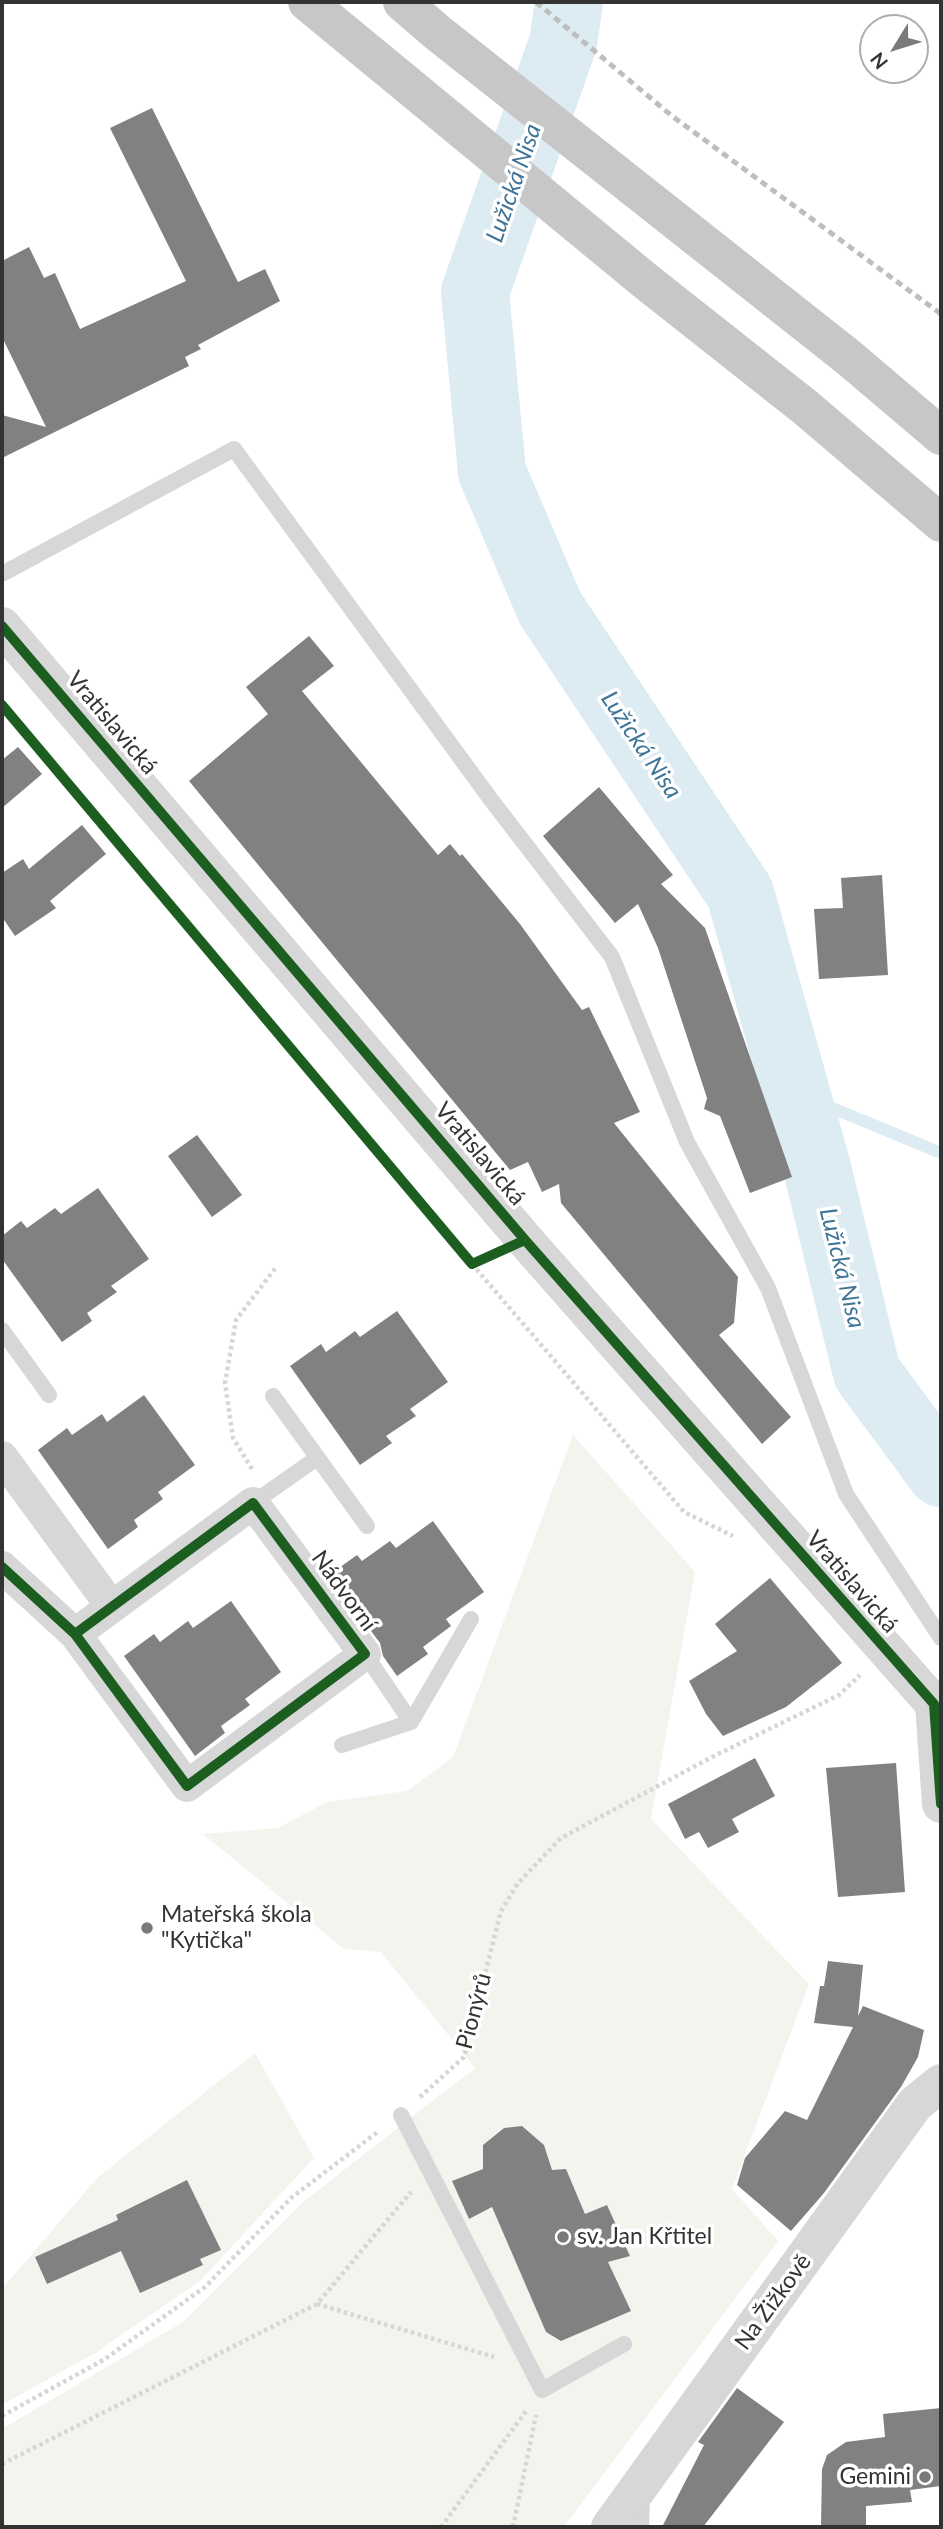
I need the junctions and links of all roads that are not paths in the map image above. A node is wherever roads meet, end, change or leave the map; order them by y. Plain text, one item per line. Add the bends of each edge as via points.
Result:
1 (307, 2) edge
2 (402, 2) edge
3 (941, 436) edge
4 (941, 523) edge
5 (2, 573) edge
6 (2, 626) edge
7 (2, 1330) edge
8 (49, 1395) dead end
9 (273, 1396) dead end
10 (2, 1457) edge
11 (317, 1458) junction
12 (253, 1503) junction
13 (367, 1525) dead end
14 (2, 1567) edge
15 (112, 1607) junction
16 (471, 1619) dead end
17 (75, 1634) junction
18 (941, 1638) edge
19 (365, 1654) junction
20 (937, 1698) edge
21 (411, 1722) junction
22 (342, 1745) dead end
23 (941, 1804) edge
24 (941, 2083) edge
25 (401, 2115) road end
26 (624, 2344) dead end
27 (642, 2484) junction
28 (610, 2527) edge
29 (641, 2527) edge

1 - 4 highway
2 - 3 highway
5 - 18 lane via 234,449 611,957 687,1142 768,1287 846,1494
6 - 20 street, Vratislavická via 525,1240
7 - 8 lane
9 - 11 lane
10 - 15 street
11 - 12 lane
11 - 13 lane
12 - 15 street
12 - 19 street, Nádvorní
14 - 17 street, Nádvorní
15 - 17 street
16 - 21 lane
17 - 19 street, Nádvorní via 187,1786
19 - 21 lane, Nádvorní
20 - 23 street
21 - 22 lane
24 - 27 street, Na Žižkově via 915,2104
25 - 26 lane via 541,2390
27 - 28 street, Na Žižkově
27 - 29 lane

